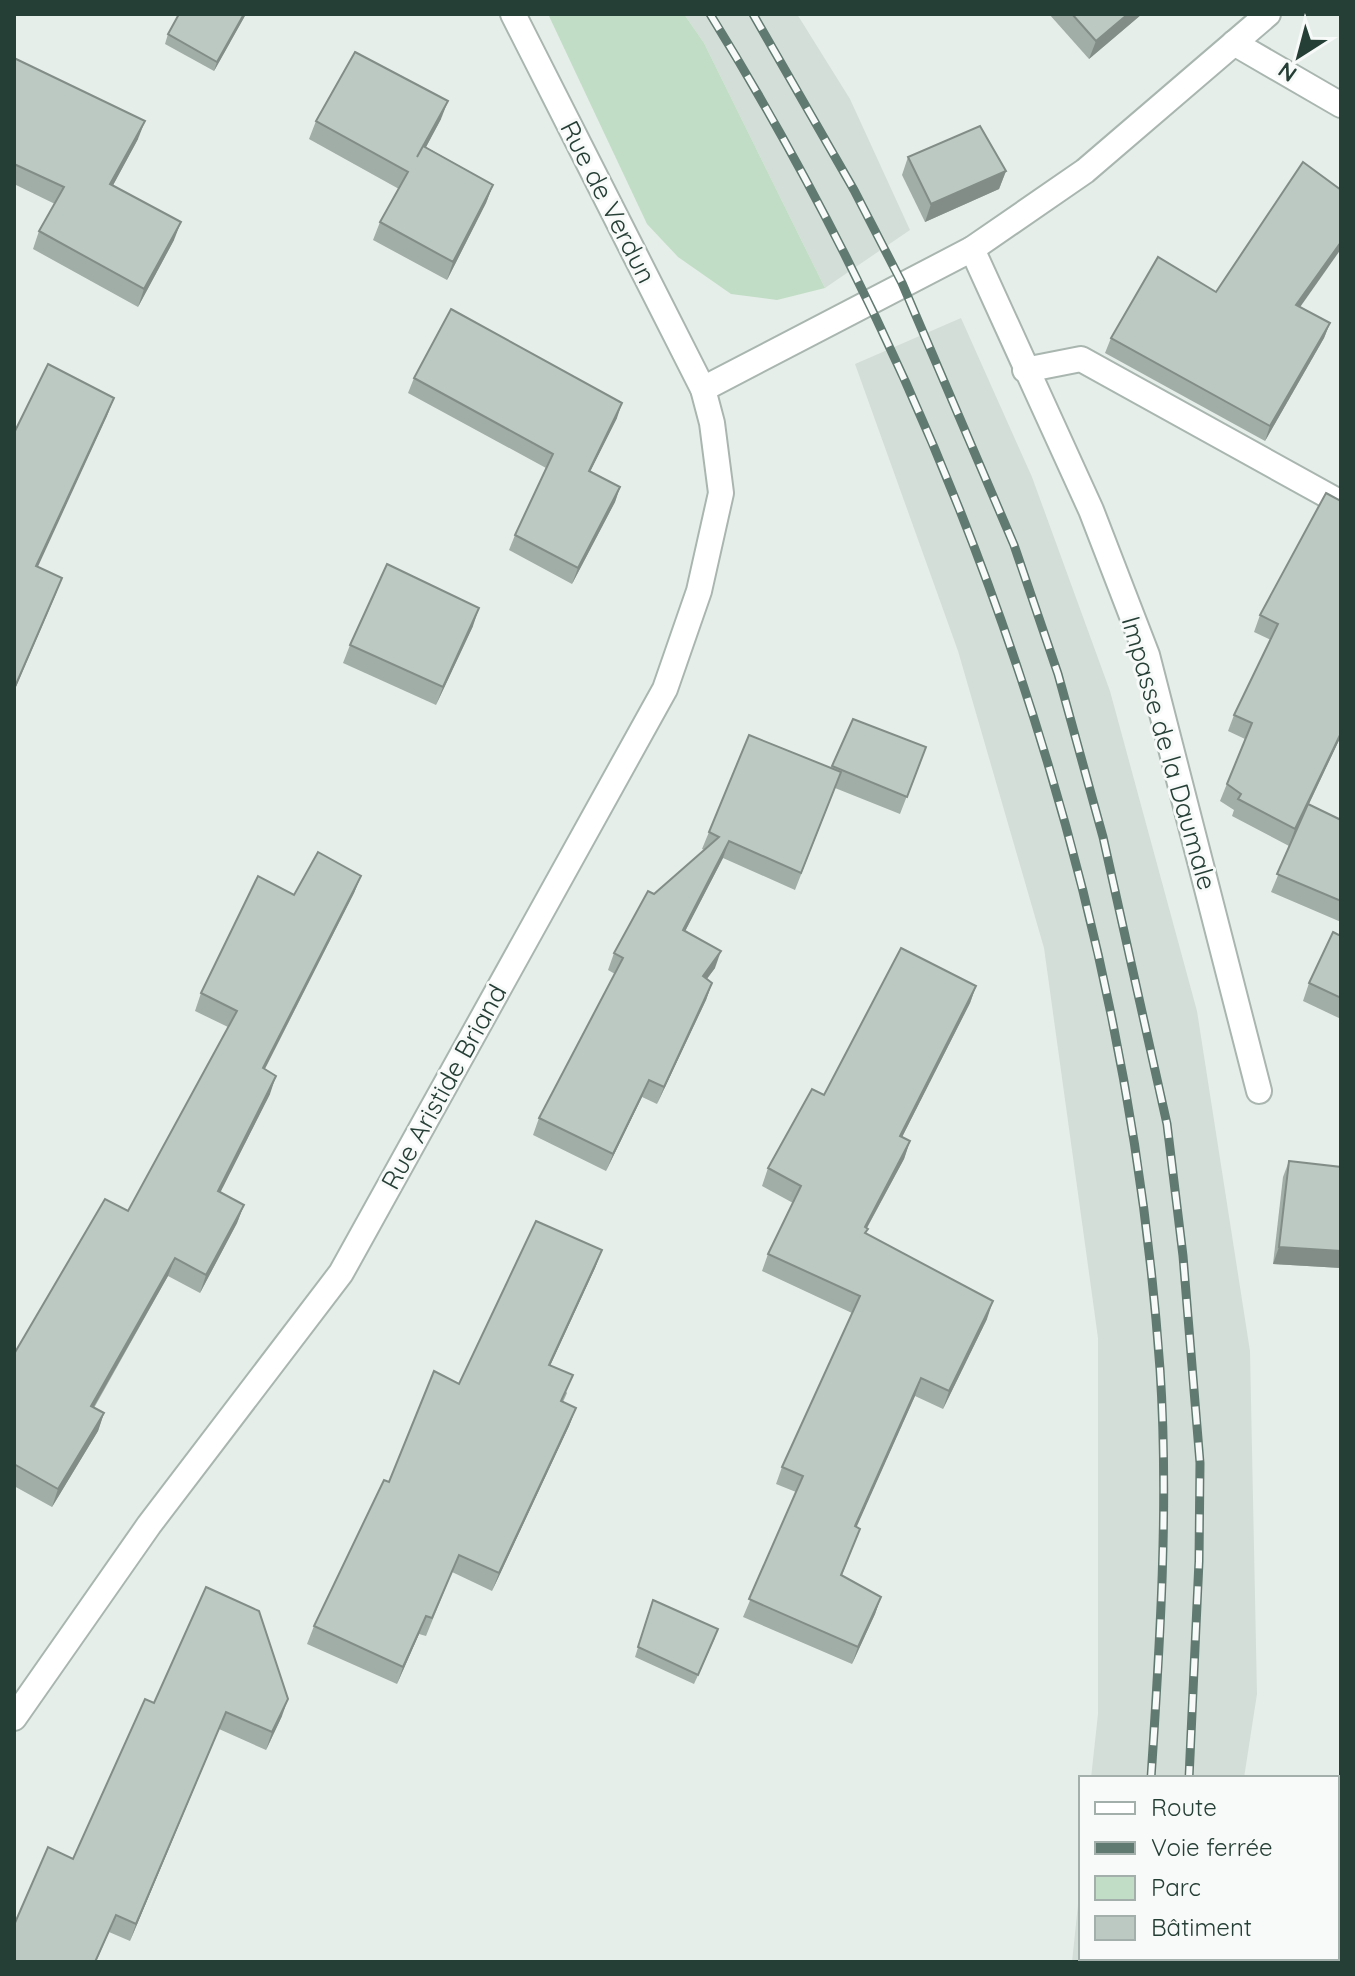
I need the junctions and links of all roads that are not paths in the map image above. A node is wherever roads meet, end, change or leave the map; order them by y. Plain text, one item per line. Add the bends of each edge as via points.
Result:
1 (513, 14) edge
2 (1268, 14) edge
3 (1234, 43) junction
4 (1341, 105) edge
5 (972, 249) junction
6 (1025, 370) junction
7 (703, 389) junction
8 (1341, 503) edge
9 (1259, 1091) dead end
10 (14, 1718) edge

1 - 7 street, Rue de Verdun
2 - 3 street
3 - 4 street
3 - 5 street via 1085,171
5 - 6 street, Impasse de la Daumale
5 - 7 street
6 - 8 street via 1081,359
6 - 9 street, Impasse de la Daumale via 1091,510 1147,655
7 - 10 street, Rue Aristide Briand via 721,493 699,591 665,689 341,1273 149,1525

